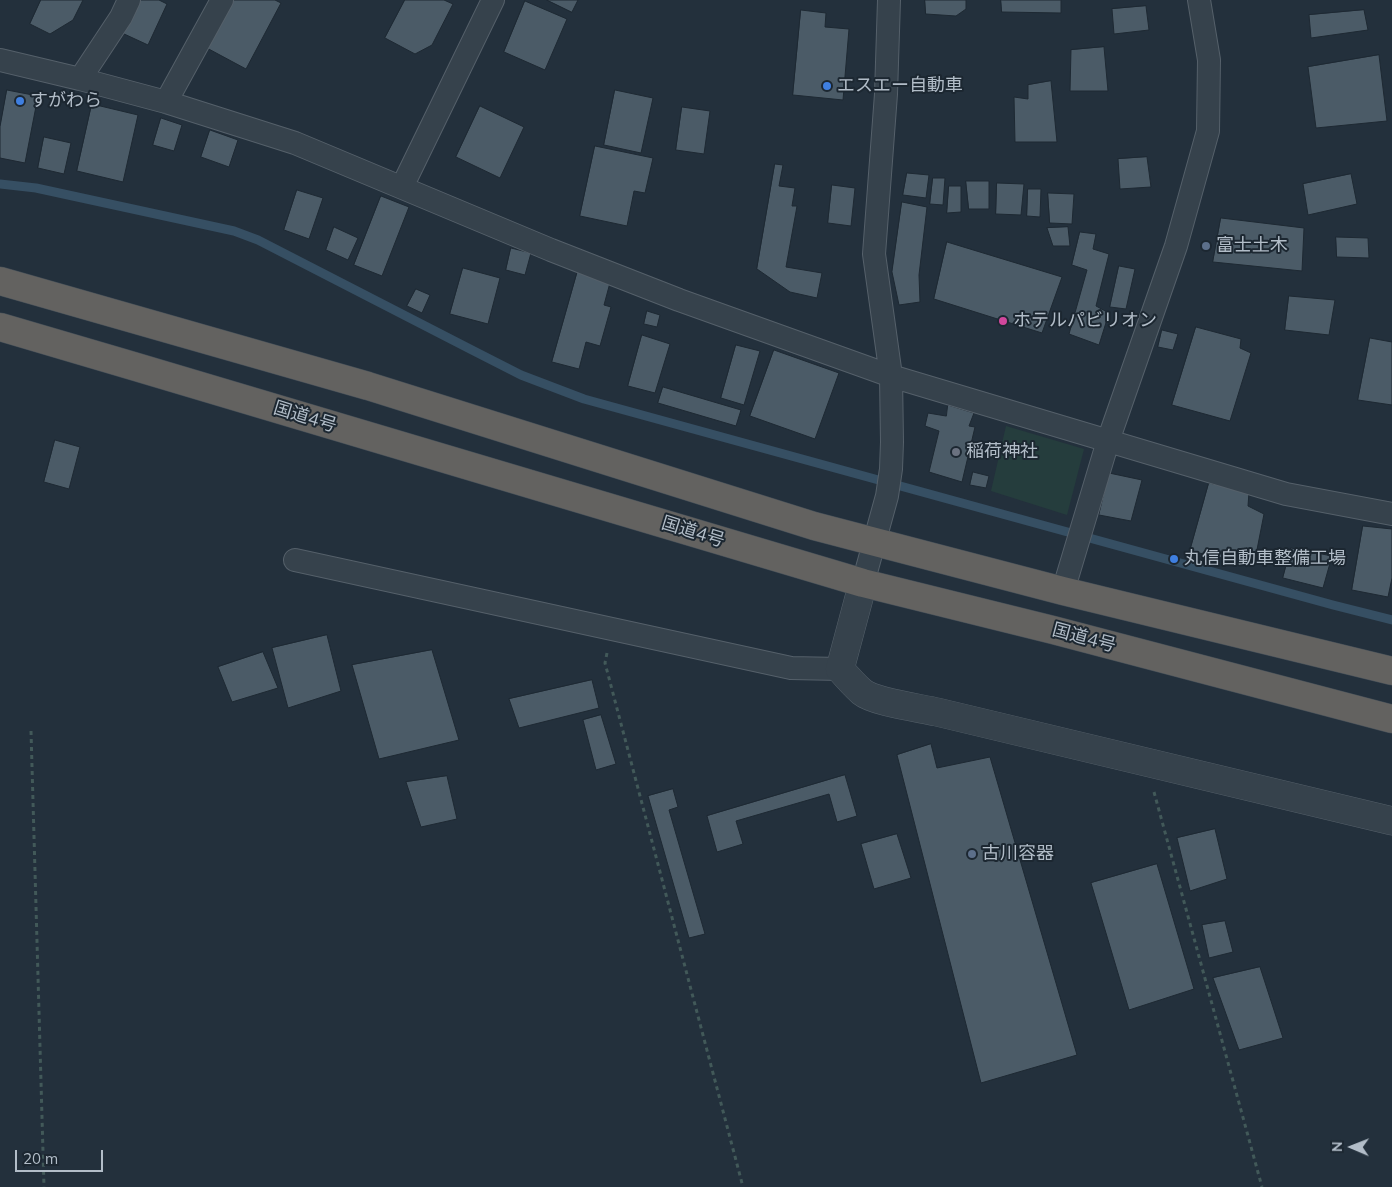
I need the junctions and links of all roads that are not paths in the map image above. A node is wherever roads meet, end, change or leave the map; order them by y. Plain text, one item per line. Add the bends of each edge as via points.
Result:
1 (129, 0) edge
2 (222, 0) edge
3 (493, 0) edge
4 (889, 0) edge
5 (1199, 0) edge
6 (0, 60) edge
7 (80, 79) junction
8 (166, 102) junction
9 (402, 187) junction
10 (0, 281) edge
11 (0, 328) edge
12 (891, 376) junction
13 (1108, 441) junction
14 (1392, 514) edge
15 (875, 542) junction
16 (295, 560) dead end
17 (863, 583) junction
18 (1063, 591) junction
19 (840, 670) junction
20 (1392, 671) edge
21 (1392, 719) edge
22 (1392, 821) edge

1 - 7 street
2 - 8 street
3 - 9 street
4 - 12 street via 886,94 874,254
5 - 13 street via 1209,60 1208,131 1176,246
6 - 7 street
7 - 8 street
8 - 9 street via 295,143
9 - 12 street via 678,300
10 - 15 highway via 368,386
11 - 17 highway, 国道4号
12 - 13 street
12 - 15 street via 891,469
13 - 14 street via 1286,494
13 - 18 street
15 - 17 street
15 - 18 highway
16 - 19 street via 791,668
17 - 19 street
17 - 21 highway, 国道4号
18 - 20 highway
19 - 22 street via 863,693 877,698

